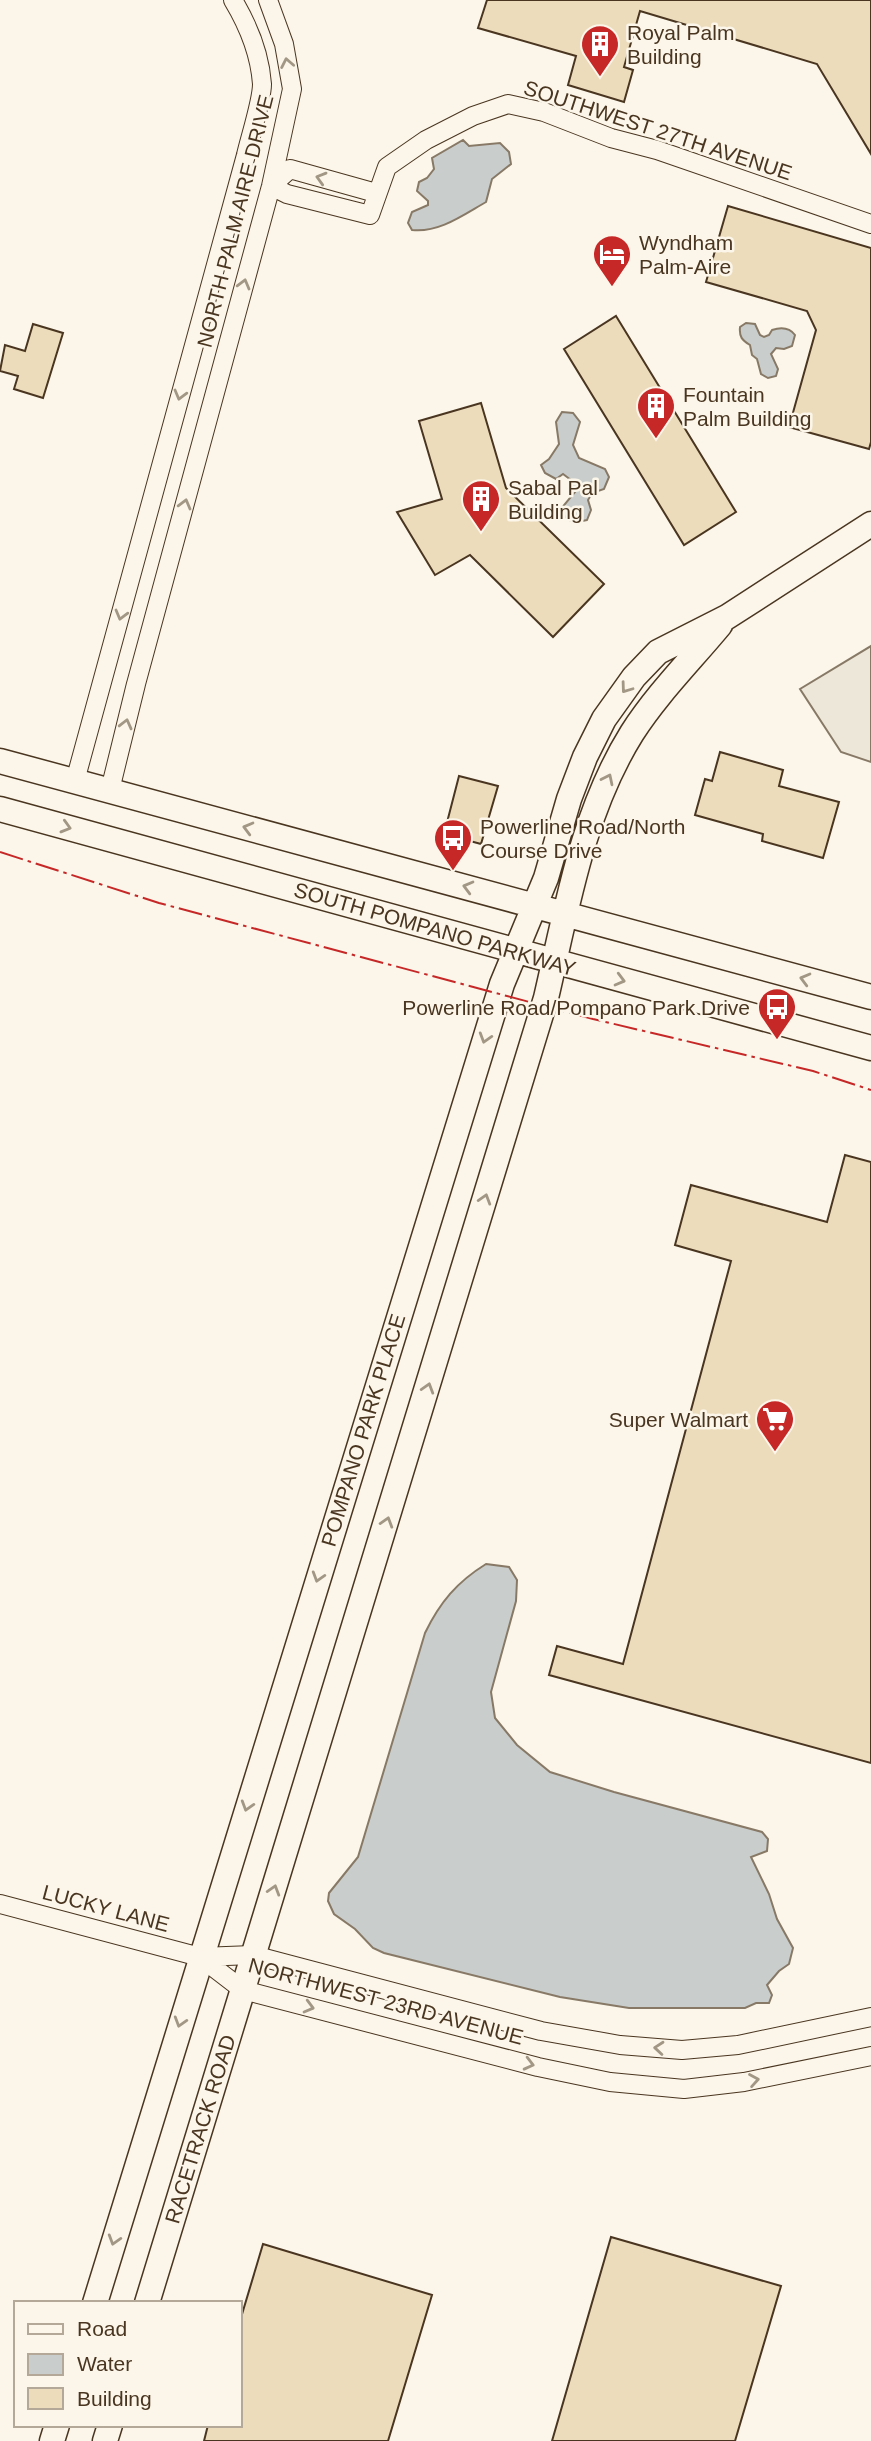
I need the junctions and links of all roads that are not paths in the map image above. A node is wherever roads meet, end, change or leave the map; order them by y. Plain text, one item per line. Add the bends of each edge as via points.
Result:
1 (233, 0) edge
2 (268, 0) edge
3 (271, 186) junction
4 (376, 193) junction
5 (871, 224) edge
6 (188, 366) junction
7 (220, 373) junction
8 (871, 524) edge
9 (143, 533) junction
10 (176, 539) junction
11 (727, 617) junction
12 (0, 761) edge
13 (75, 781) junction
14 (110, 790) junction
15 (0, 809) edge
16 (534, 905) junction
17 (565, 914) junction
18 (515, 950) junction
19 (555, 962) junction
20 (871, 997) edge
21 (871, 1048) edge
22 (0, 1904) edge
23 (253, 1955) junction
24 (200, 1957) junction
25 (243, 1990) junction
26 (871, 2017) edge
27 (871, 2056) edge
28 (95, 2301) edge
29 (148, 2301) edge

1 - 6 street, NORTH PALM AIRE DRIVE via 256,51 262,86
3 -> 2 street, NORTH PALM AIRE DRIVE via 292,89 284,44
4 -> 3 street via 290,169
3 - 4 street, SOUTHWEST 27TH AVENUE via 370,215
7 -> 3 street, NORTH PALM AIRE DRIVE
4 - 5 street, SOUTHWEST 27TH AVENUE via 387,167 416,147 473,116 508,104 544,112
6 - 7 street, NORTH PALM AIRE DRIVE
6 -> 9 street, NORTH PALM AIRE DRIVE
10 -> 7 street, NORTH PALM AIRE DRIVE
8 - 11 street
9 - 10 street
9 -> 13 street, NORTH PALM AIRE DRIVE
14 -> 10 street, NORTH PALM AIRE DRIVE
11 -> 16 street, POMPANO PARK PLACE via 657,652 612,706 576,777
17 -> 11 street via 596,807 626,744 655,701
12 - 13 street
13 - 14 street
16 -> 14 street
15 -> 18 street, SOUTH POMPANO PARKWAY
16 - 17 street
16 - 18 street, POMPANO PARK PLACE
17 - 19 street
20 -> 17 street
18 - 19 street, SOUTH POMPANO PARKWAY
18 -> 24 street, POMPANO PARK PLACE
19 -> 21 street, SOUTH POMPANO PARKWAY
23 -> 19 street
22 - 24 street, LUCKY LANE
23 - 24 street, NORTHWEST 23RD AVENUE
23 - 25 street, RACETRACK ROAD
26 -> 23 street, NORTHWEST 23RD AVENUE via 738,2045 682,2050 620,2045 541,2031
24 - 25 street, NORTHWEST 23RD AVENUE
24 -> 28 street
25 -> 27 street, NORTHWEST 23RD AVENUE via 538,2067 610,2082 684,2090
25 - 29 street, RACETRACK ROAD

